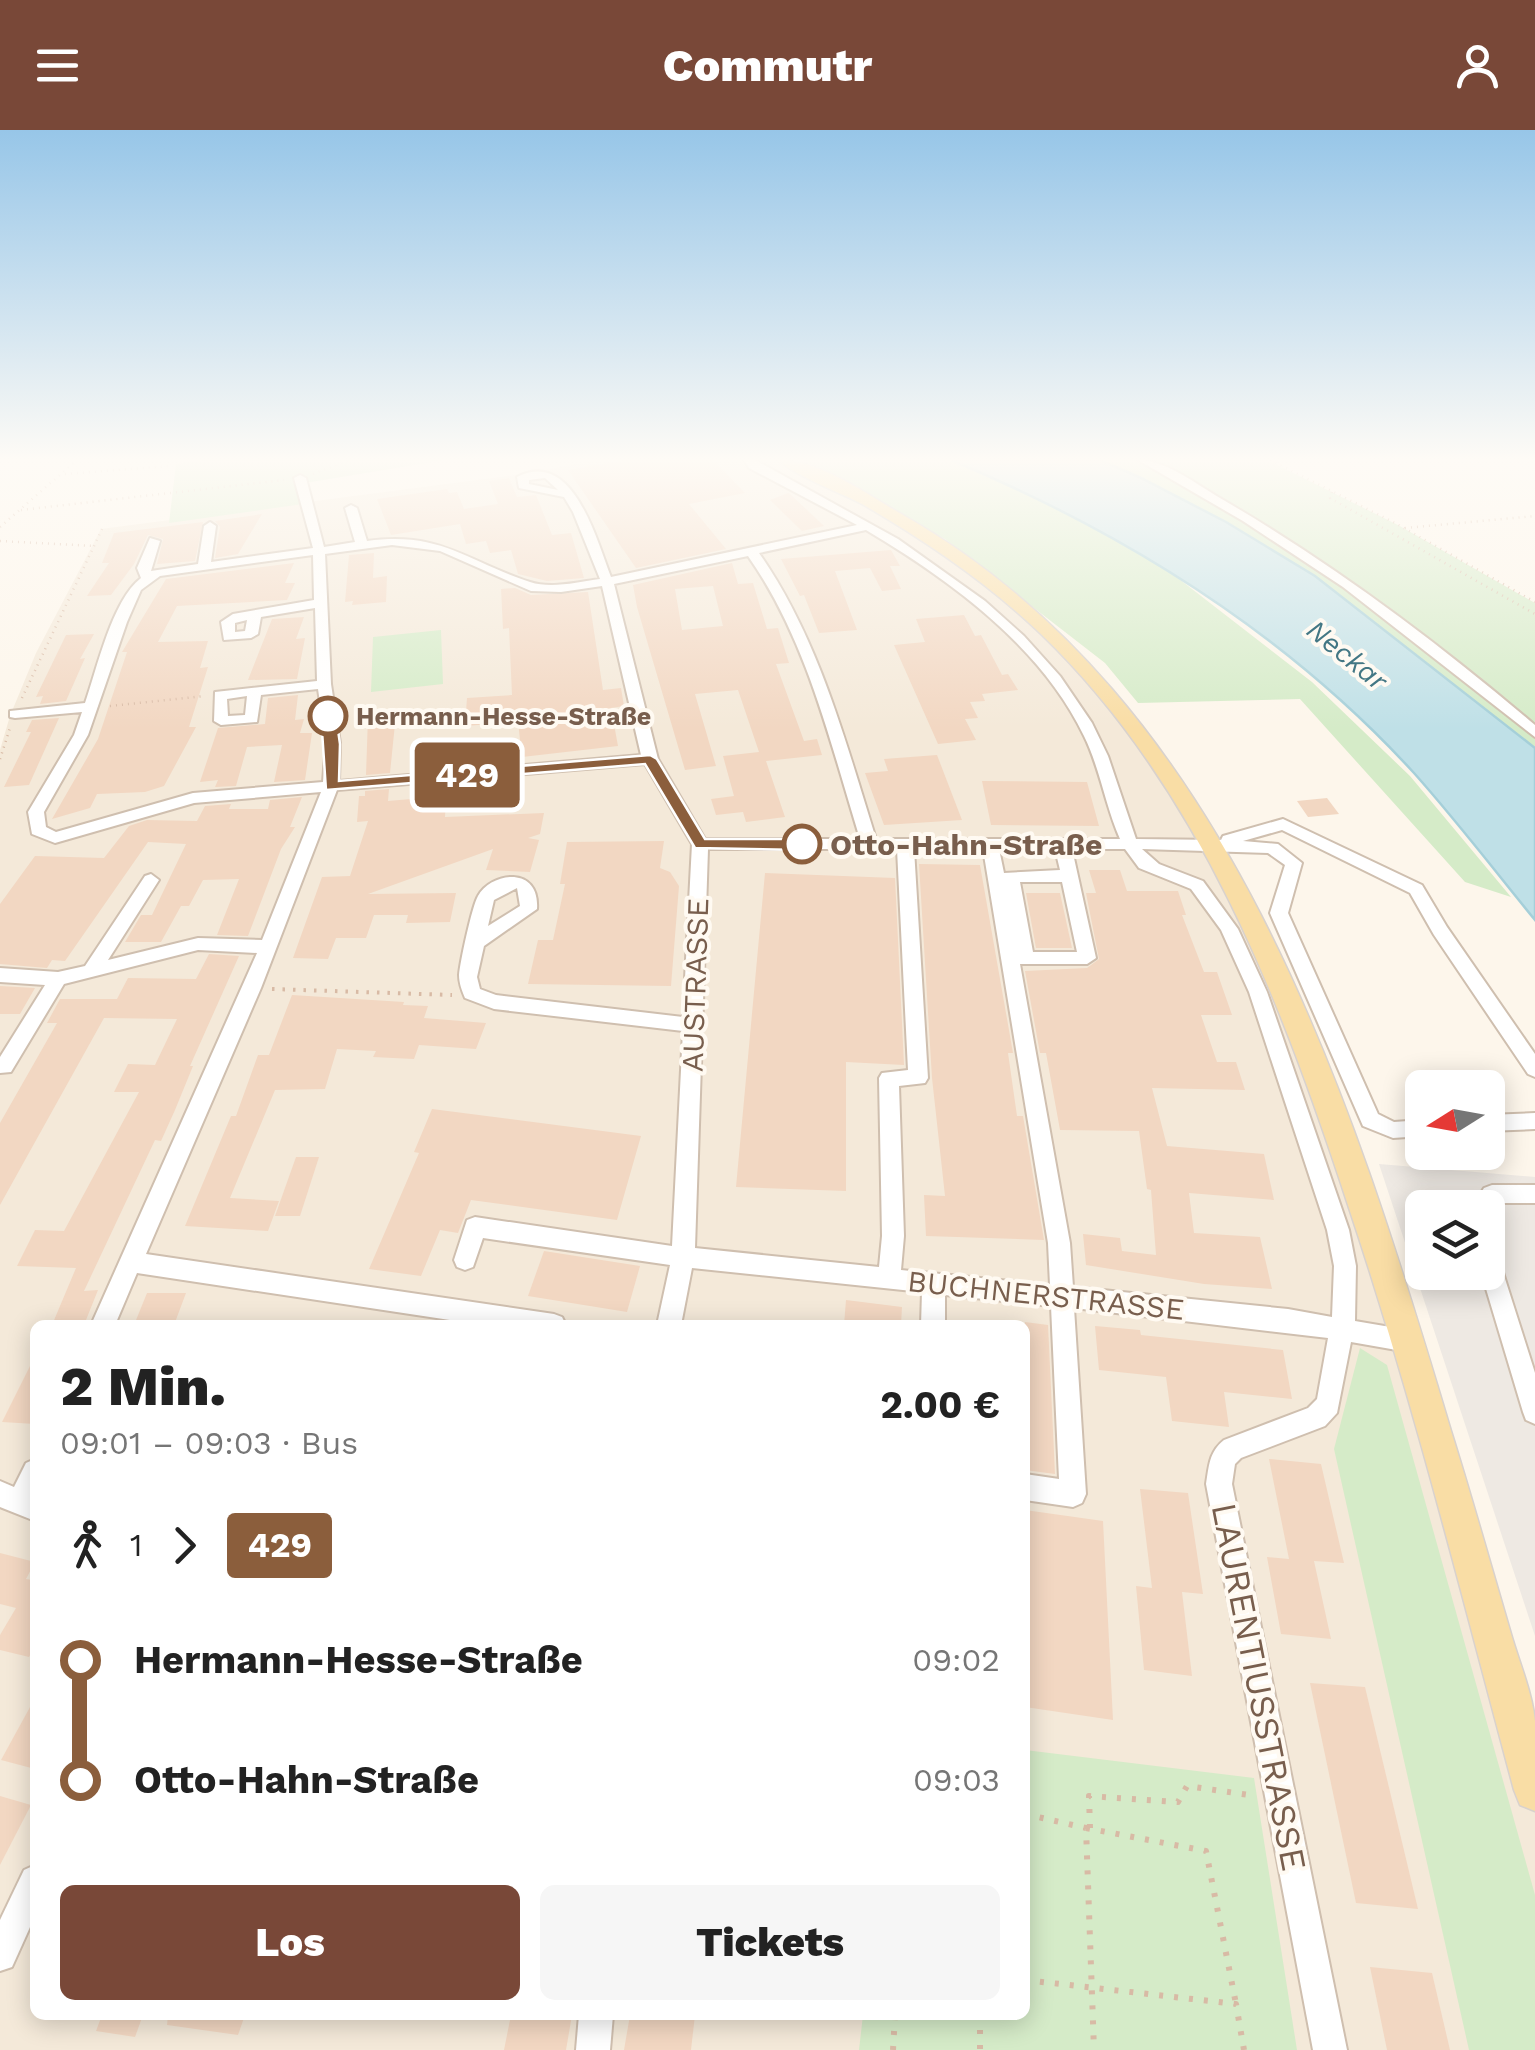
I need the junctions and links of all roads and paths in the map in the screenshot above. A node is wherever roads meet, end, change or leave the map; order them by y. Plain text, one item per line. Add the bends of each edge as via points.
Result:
1 (318, 549) edge
2 (93, 550) edge
3 (150, 550) edge
4 (206, 550) edge
5 (314, 550) edge
6 (448, 550) edge
7 (594, 550) edge
8 (763, 550) edge
9 (908, 550) edge
10 (943, 550) edge
11 (1294, 550) edge
12 (1427, 550) edge
13 (1443, 550) edge
14 (752, 552) junction
15 (204, 566) junction
16 (147, 577) junction
17 (607, 582) junction
18 (1535, 602) edge
19 (322, 603) junction
20 (256, 614) dead end
21 (1535, 614) edge
22 (324, 684) junction
23 (254, 692) junction
24 (220, 695) junction
25 (92, 707) junction
26 (15, 714) junction
27 (1535, 733) edge
28 (0, 759) edge
29 (650, 759) junction
30 (331, 786) junction
31 (1131, 842) junction
32 (1062, 843) junction
33 (700, 844) junction
34 (870, 844) junction
35 (905, 844) junction
36 (990, 844) junction
37 (1213, 844) junction
38 (1069, 876) junction
39 (151, 880) dead end
40 (478, 940) dead end
41 (269, 947) junction
42 (92, 971) junction
43 (0, 975) edge
44 (58, 979) junction
45 (252, 988) junction
46 (472, 992) junction
47 (694, 1026) junction
48 (4, 1068) dead end
49 (1535, 1068) edge
50 (1535, 1121) edge
51 (1505, 1122) edge
52 (1405, 1129) edge
53 (1505, 1194) edge
54 (1535, 1194) edge
55 (683, 1258) junction
56 (464, 1260) dead end
57 (133, 1262) junction
58 (889, 1279) junction
59 (934, 1283) junction
60 (1497, 1290) edge
61 (1061, 1296) junction
62 (106, 1320) edge
63 (521, 1320) edge
64 (670, 1320) edge
65 (933, 1320) edge
66 (1340, 1329) junction
67 (1408, 1341) junction
68 (1535, 1412) edge
69 (1030, 1488) edge
70 (1535, 1790) edge
71 (1281, 1798) junction
72 (1030, 1815) edge
73 (1088, 1828) junction
74 (30, 1892) edge
75 (0, 1955) edge
76 (1030, 1981) edge
77 (1092, 1987) junction
78 (1236, 2004) junction
79 (596, 2020) edge
80 (895, 2020) edge
81 (980, 2020) edge
82 (593, 2050) edge
83 (893, 2050) edge
84 (980, 2050) edge
85 (1094, 2050) edge
86 (1244, 2050) edge
87 (1330, 2050) edge

1 - 19 street
2 - 26 path
3 - 16 street via 143,568
4 - 15 street
5 - 15 street
6 - 17 street via 531,587
7 - 17 street
8 - 14 street
9 - 31 street via 1036,656 1086,724
10 - 37 main road via 999,587 1078,661 1166,767
11 - 27 street via 1422,638
12 - 21 path
13 - 18 path
14 - 17 street
14 - 34 street via 815,673
15 - 16 street
16 - 25 street via 120,622
17 - 29 street
19 - 20 street
19 - 22 street
22 - 23 street
22 - 30 street
23 - 24 street
23 - 24 street via 252,719 221,722
24 - 25 path
25 - 26 street
25 - 30 street via 36,812 38,830 55,838 193,798
26 - 28 path
29 - 30 street
29 - 33 street
30 - 41 street
31 - 32 street
31 - 37 street
31 - 66 street via 1144,862 1204,892 1249,971 1338,1230 1347,1287
32 - 36 street
32 - 38 street
33 - 34 street
33 - 47 street, AUSTRASSE
34 - 35 street
35 - 36 street
35 - 58 street via 918,1078 889,1078
36 - 61 street via 1058,1243
37 - 49 street via 1282,824 1416,889
37 - 52 street via 1272,848 1294,863 1279,913 1370,1120
37 - 67 main road via 1294,1018
38 - 38 street via 1087,958 1025,959 1010,876
39 - 42 street
40 - 46 street via 468,977
41 - 42 street via 198,944
41 - 45 street
42 - 44 street
43 - 44 street
44 - 48 street
45 - 46 path
45 - 57 street
46 - 47 street via 494,1002
47 - 55 street, AUSTRASSE
50 - 51 street
53 - 54 street
55 - 56 street, BUCHNERSTRASSE via 474,1227
55 - 58 street, BUCHNERSTRASSE
55 - 64 street, AUSTRASSE
57 - 62 street
57 - 63 street
58 - 59 street, BUCHNERSTRASSE
59 - 61 street, BUCHNERSTRASSE
59 - 65 street
60 - 68 street
61 - 66 street, BUCHNERSTRASSE
61 - 69 street via 1073,1494
66 - 67 street, BUCHNERSTRASSE
66 - 71 street, LAURENTIUSSTRASSE via 1328,1406 1316,1418 1233,1449 1219,1470
67 - 70 main road
71 - 73 path via 1187,1786 1178,1802 1088,1796
71 - 87 street, LAURENTIUSSTRASSE
72 - 73 path
73 - 77 path
73 - 78 path via 1206,1851
74 - 75 street
76 - 77 path
77 - 78 path
77 - 85 path
78 - 86 path
79 - 82 street
80 - 83 path
81 - 84 path

